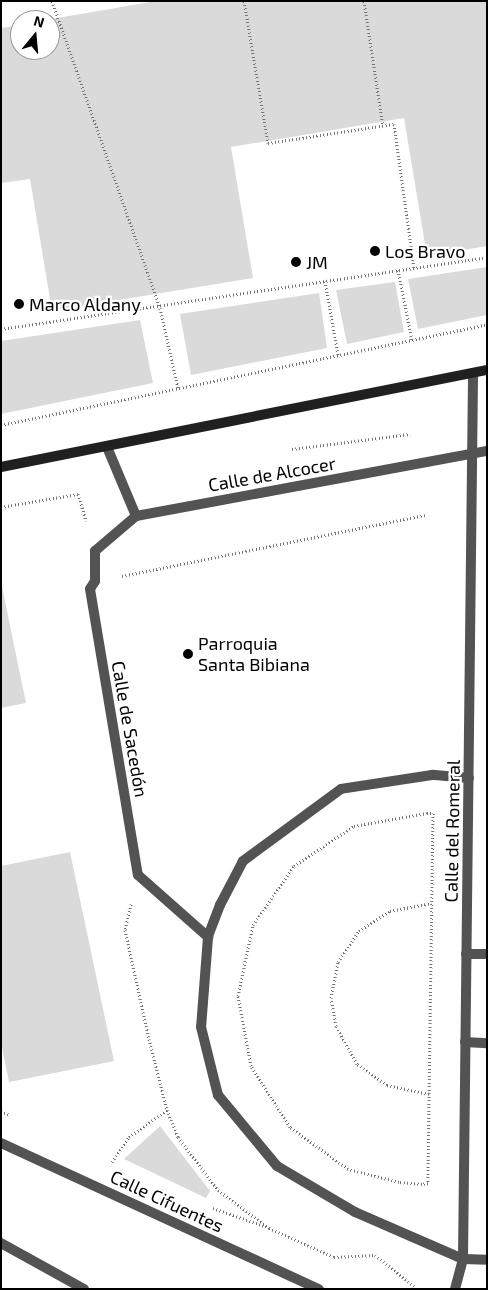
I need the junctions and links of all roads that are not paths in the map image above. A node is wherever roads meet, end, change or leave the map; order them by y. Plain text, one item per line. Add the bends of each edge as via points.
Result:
1 (487, 370) edge
2 (473, 373) junction
3 (107, 447) junction
4 (487, 451) edge
5 (472, 454) junction
6 (1, 467) edge
7 (136, 516) junction
8 (469, 778) junction
9 (208, 937) junction
10 (466, 954) junction
11 (487, 954) edge
12 (465, 1042) junction
13 (487, 1043) edge
14 (1, 1143) edge
15 (1, 1242) edge
16 (463, 1259) junction
17 (487, 1260) edge
18 (84, 1289) edge
19 (319, 1289) edge
20 (455, 1289) edge

1 - 2 main road
2 - 3 main road
2 - 5 street, Calle del Romeral
3 - 6 main road
3 - 7 street
4 - 5 street, Calle de Alcocer
5 - 7 street, Calle de Alcocer
5 - 8 street, Calle del Romeral
7 - 9 street, Calle de Sacedón via 95,550 95,581 90,589 138,876
8 - 9 street via 432,774 341,789 243,861
8 - 10 street, Calle del Romeral
9 - 16 street via 201,1027 218,1095 277,1166 355,1212
10 - 11 street
10 - 12 street, Calle del Romeral
12 - 13 street
12 - 16 street, Calle del Romeral
14 - 19 street, Calle Cifuentes
15 - 18 street
16 - 17 street
16 - 20 street, Calle del Romeral

